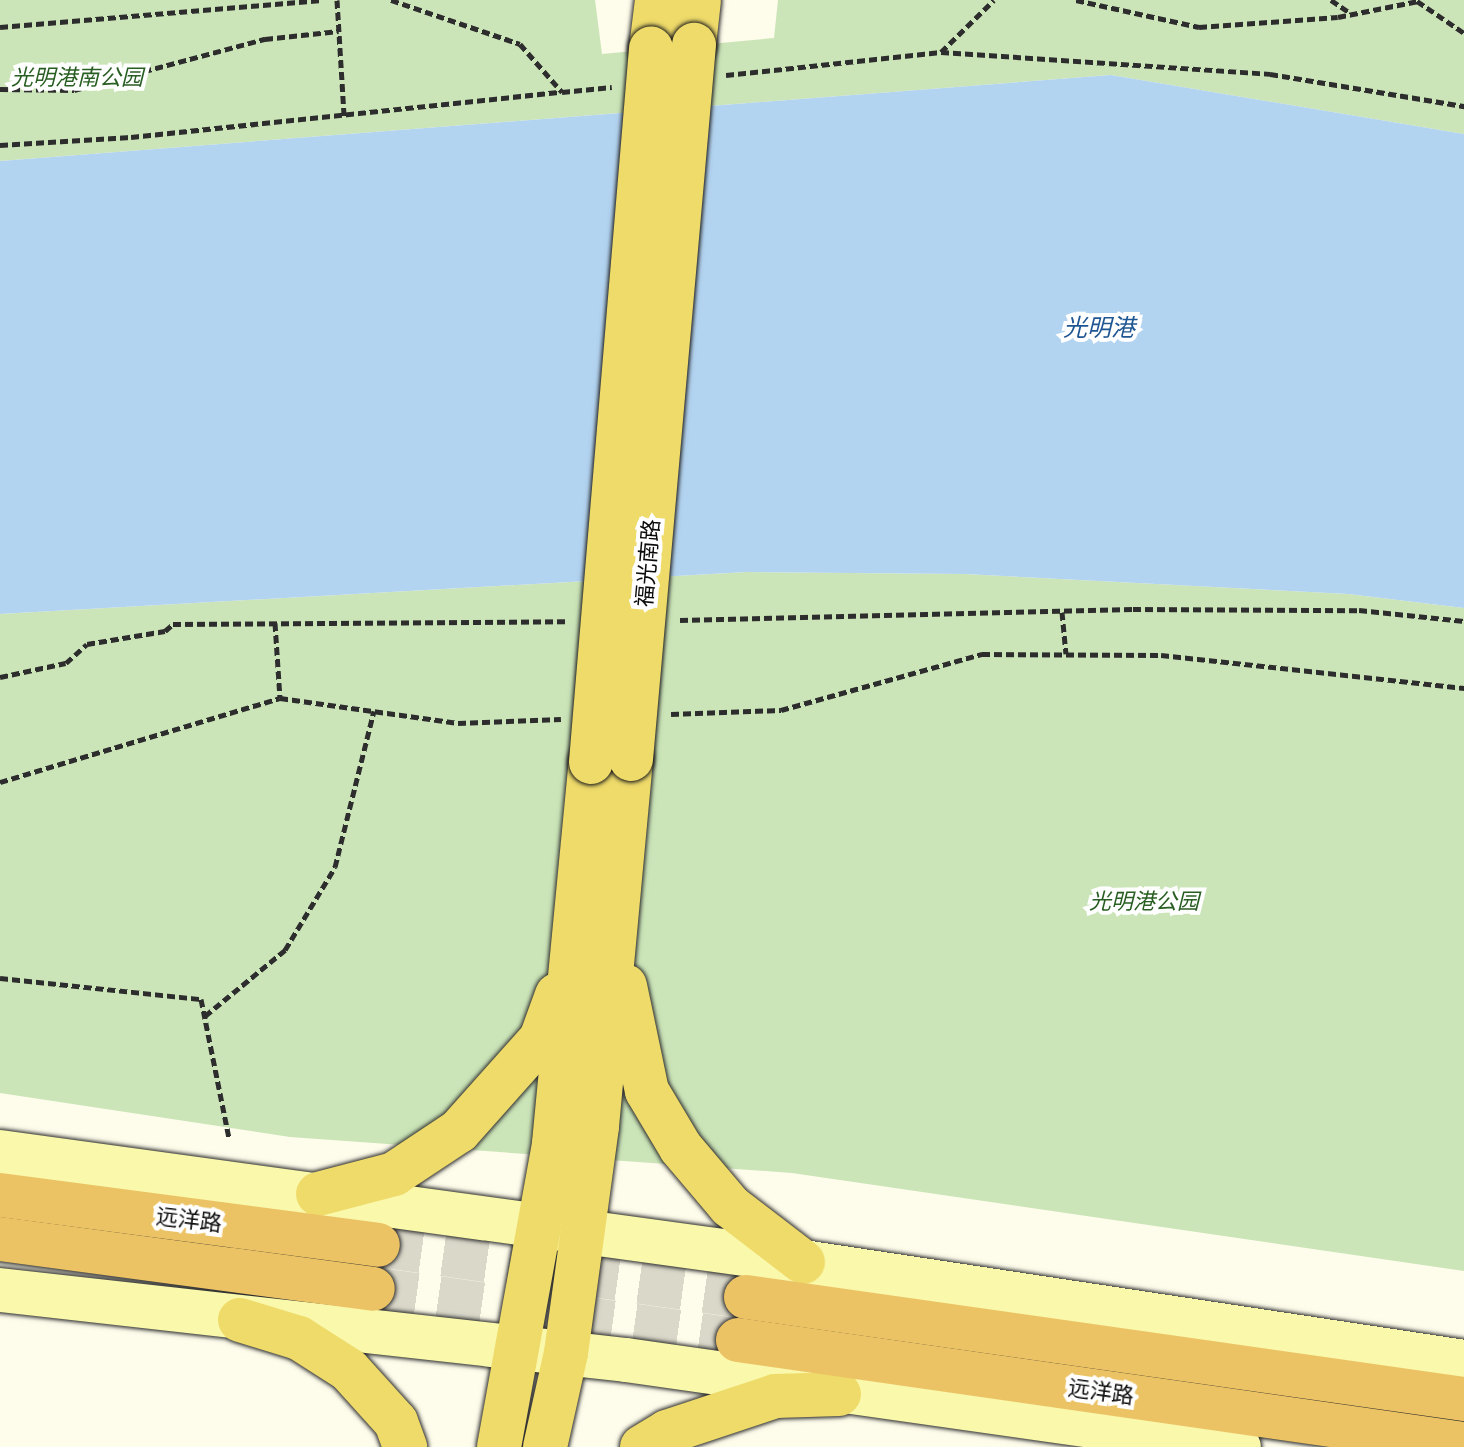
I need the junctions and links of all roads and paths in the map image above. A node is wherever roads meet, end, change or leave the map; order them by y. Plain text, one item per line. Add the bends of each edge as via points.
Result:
1 (322, 0) edge
2 (337, 0) edge
3 (657, 0) edge
4 (699, 0) edge
5 (1076, 0) edge
6 (1331, 0) edge
7 (1417, 0) edge
8 (1352, 14) junction
9 (0, 27) edge
10 (339, 31) junction
11 (1464, 33) edge
12 (941, 52) dead end
13 (0, 89) edge
14 (562, 92) dead end
15 (1464, 106) edge
16 (344, 116) junction
17 (0, 145) edge
18 (1062, 612) junction
19 (675, 620) dead end
20 (581, 621) dead end
21 (1464, 621) edge
22 (275, 623) junction
23 (1066, 654) junction
24 (0, 677) edge
25 (1464, 688) edge
26 (280, 698) junction
27 (374, 711) junction
28 (658, 715) dead end
29 (566, 718) dead end
30 (611, 760) junction
31 (0, 782) edge
32 (595, 944) junction
33 (0, 978) edge
34 (205, 1016) junction
35 (229, 1138) dead end
36 (0, 1152) edge
37 (318, 1194) junction
38 (0, 1195) edge
39 (562, 1228) junction
40 (0, 1239) edge
41 (378, 1245) tunnel mouth
42 (803, 1262) junction
43 (373, 1289) tunnel mouth
44 (0, 1290) edge
45 (746, 1297) tunnel mouth
46 (240, 1320) junction
47 (738, 1340) tunnel mouth
48 (520, 1347) junction
49 (566, 1353) junction
50 (1464, 1362) edge
51 (839, 1394) junction
52 (1464, 1399) edge
53 (1464, 1444) edge
54 (405, 1447) edge
55 (499, 1447) edge
56 (545, 1447) edge
57 (642, 1447) edge
58 (1239, 1447) edge

1 - 9 path
2 - 10 path
3 - 30 main road, 福光南路, bridge
4 - 30 main road, 福光南路, bridge
5 - 8 path via 1199,27
6 - 8 path
7 - 8 path
7 - 11 path
10 - 13 path via 265,39 74,90
10 - 16 path
12 - 15 path via 1270,74
14 - 16 path
16 - 17 path
18 - 19 path
18 - 21 path via 1359,610
18 - 23 path
20 - 22 path
22 - 24 path via 173,624 165,631 87,644 66,663
22 - 26 path
23 - 25 path via 1161,655
23 - 28 path via 982,654 781,710
26 - 27 path
26 - 31 path
27 - 29 path via 458,723
27 - 34 path via 335,867 285,950
30 - 32 main road, 福光南路
32 - 37 main road via 541,1039 459,1131 394,1174
32 - 39 main road, 福光南路
32 - 42 main road via 647,1091 681,1148 730,1206
33 - 34 path via 201,999
34 - 35 path
36 - 37 main road
37 - 39 main road
38 - 41 highway, 远洋路
39 - 42 main road
39 - 48 main road
39 - 49 main road
40 - 43 highway, 远洋路
42 - 50 main road
44 - 46 main road
45 - 52 highway, 远洋路
46 - 48 main road
46 - 54 main road via 299,1338 349,1370 396,1422
47 - 53 highway, 远洋路
48 - 49 main road
48 - 55 main road
49 - 51 main road
49 - 56 main road
51 - 57 main road via 775,1396 667,1432
51 - 58 main road

